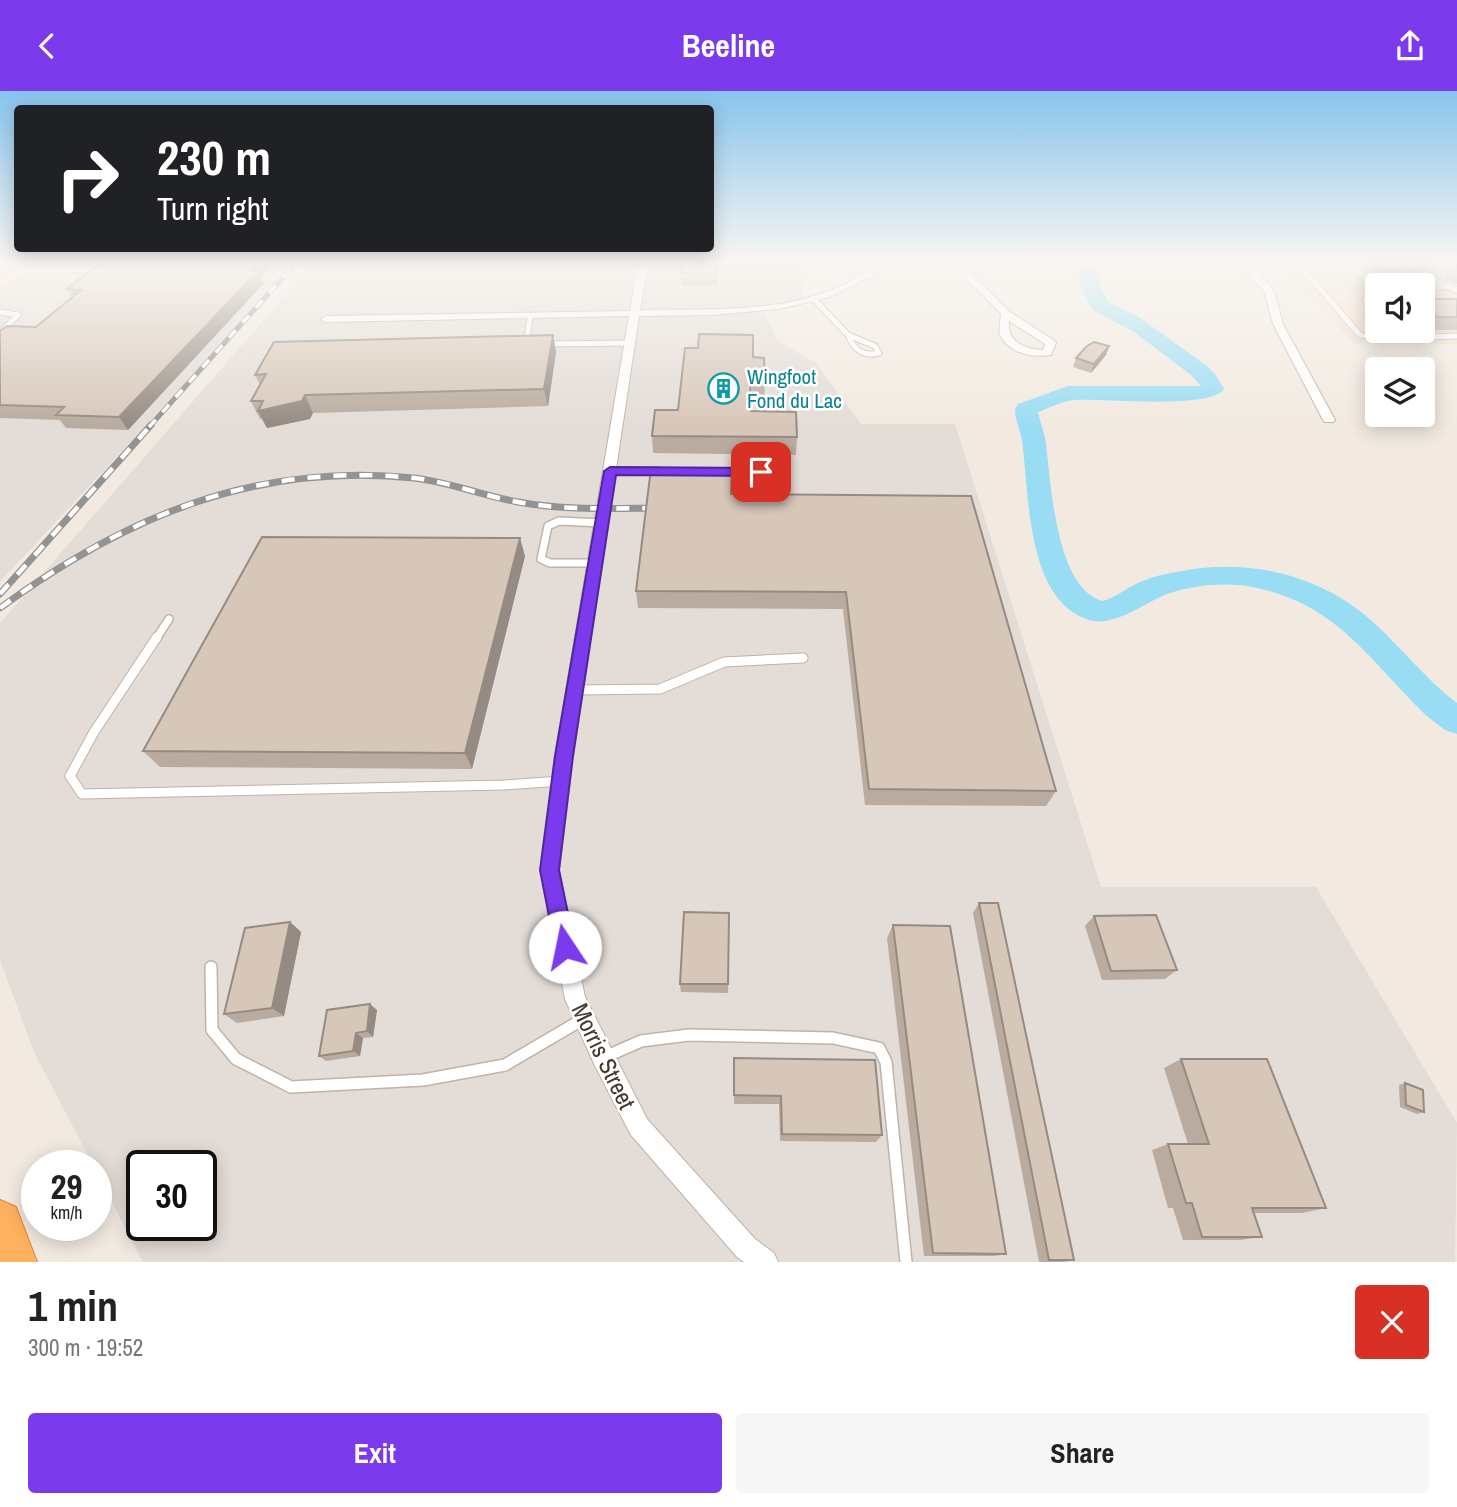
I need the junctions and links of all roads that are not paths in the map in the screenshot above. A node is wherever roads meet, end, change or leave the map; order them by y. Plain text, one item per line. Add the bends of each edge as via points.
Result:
1 (530, 316) edge
2 (16, 317) edge
3 (486, 317) edge
4 (635, 317) edge
5 (831, 317) edge
6 (1005, 317) edge
7 (1010, 317) edge
8 (1276, 317) edge
9 (1344, 317) edge
10 (326, 319) dead end
11 (0, 333) edge
12 (848, 335) junction
13 (1365, 336) edge
14 (1435, 337) edge
15 (1457, 337) edge
16 (630, 343) junction
17 (1329, 421) dead end
18 (610, 471) junction
19 (664, 471) edge
20 (719, 472) edge
21 (786, 472) dead end
22 (602, 523) junction
23 (596, 563) junction
24 (169, 619) dead end
25 (803, 657) dead end
26 (575, 690) junction
27 (561, 781) junction
28 (211, 967) dead end
29 (585, 1019) junction
30 (603, 1058) junction
31 (0, 1223) edge
32 (13, 1262) edge
33 (765, 1262) edge
34 (906, 1262) edge

1 - 16 lane via 527,340 534,344
2 - 11 lane
3 - 10 street
4 - 16 street, Morris Street
5 - 12 lane
6 - 7 street via 1005,337 1016,347 1029,354 1047,353 1051,343
8 - 17 street
9 - 13 lane
12 - 12 lane via 875,347 879,353 859,353
14 - 15 lane
16 - 18 street, Morris Street
18 - 19 lane
18 - 22 street, Morris Street
20 - 21 lane
22 - 23 street, Morris Street
22 - 23 lane via 559,521 548,526 541,559
23 - 26 street, Morris Street
24 - 27 lane via 70,776 82,794
25 - 26 lane via 724,662 660,689
26 - 27 street, Morris Street
27 - 29 street, Morris Street via 550,870 575,999
28 - 29 lane via 212,1030 236,1059 291,1087 423,1080 505,1065
29 - 30 street, Morris Street
30 - 33 street, Morris Street via 639,1127 746,1248
30 - 34 lane via 641,1041 689,1035 833,1038 880,1048 886,1062
31 - 32 highway

